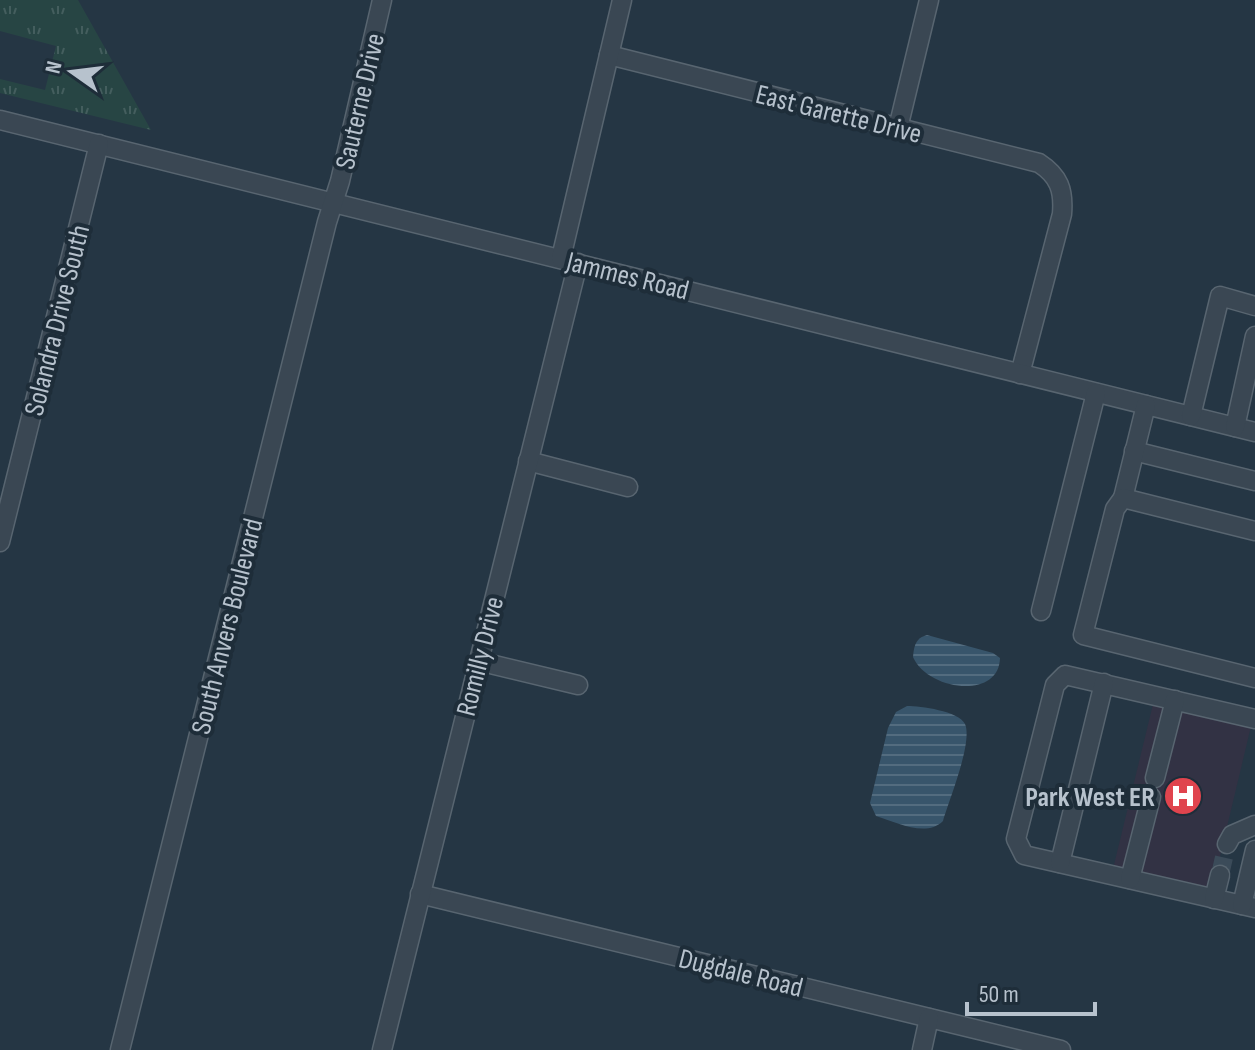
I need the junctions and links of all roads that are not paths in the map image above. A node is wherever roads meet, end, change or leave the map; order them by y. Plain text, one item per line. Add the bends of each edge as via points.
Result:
1 (382, 0) edge
2 (622, 0) edge
3 (929, 0) edge
4 (609, 55) junction
5 (0, 120) edge
6 (898, 128) junction
7 (99, 144) junction
8 (333, 202) junction
9 (569, 261) junction
10 (1255, 306) edge
11 (1255, 336) edge
12 (1020, 374) junction
13 (1096, 393) junction
14 (1146, 405) junction
15 (1191, 416) junction
16 (1235, 427) junction
17 (1255, 432) edge
18 (1134, 451) junction
19 (528, 461) junction
20 (1255, 481) edge
21 (628, 487) dead end
22 (1123, 498) junction
23 (1255, 531) edge
24 (0, 542) edge
25 (1041, 611) dead end
26 (478, 661) junction
27 (1255, 678) edge
28 (1104, 683) junction
29 (578, 685) dead end
30 (1175, 700) junction
31 (1255, 719) edge
32 (1155, 778) dead end
33 (1151, 797) dead end
34 (1255, 825) edge
35 (1227, 844) tunnel mouth
36 (1255, 850) edge
37 (1060, 863) junction
38 (1220, 875) tunnel mouth
39 (1130, 879) junction
40 (420, 894) junction
41 (1214, 899) junction
42 (1249, 906) edge
43 (929, 1018) junction
44 (120, 1050) edge
45 (382, 1050) edge
46 (922, 1050) edge
47 (1061, 1050) edge

1 - 8 street, Sauterne Drive
2 - 4 street, Romilly Drive
3 - 6 street
4 - 6 street, East Garette Drive
4 - 9 street, Romilly Drive
5 - 7 street, Jammes Road
6 - 12 street, East Garette Drive via 1039,163 1060,184 1062,214
7 - 8 street, Jammes Road
7 - 24 street, Solandra Drive South
8 - 9 street, Jammes Road
8 - 44 street, South Anvers Boulevard
9 - 12 street, Jammes Road
9 - 19 street, Romilly Drive
10 - 15 street via 1220,296
11 - 16 street
12 - 13 street, Jammes Road
13 - 14 street, Jammes Road
13 - 25 street
14 - 15 street, Jammes Road
14 - 18 street
15 - 16 street, Jammes Road
16 - 17 street, Jammes Road
18 - 20 street
18 - 22 street
19 - 21 street
19 - 26 street, Romilly Drive
22 - 23 street
22 - 27 street via 1115,509 1083,635
26 - 29 street
26 - 40 street, Romilly Drive
28 - 30 street
28 - 37 street
28 - 37 street via 1065,675 1055,685 1016,839 1024,855
30 - 31 street
30 - 32 street
33 - 39 street
34 - 35 street via 1232,835
36 - 42 street
37 - 39 street
38 - 41 street
39 - 41 street
40 - 43 street, Dugdale Road
40 - 45 street, Romilly Drive
41 - 42 street
43 - 46 street
43 - 47 street, Dugdale Road

